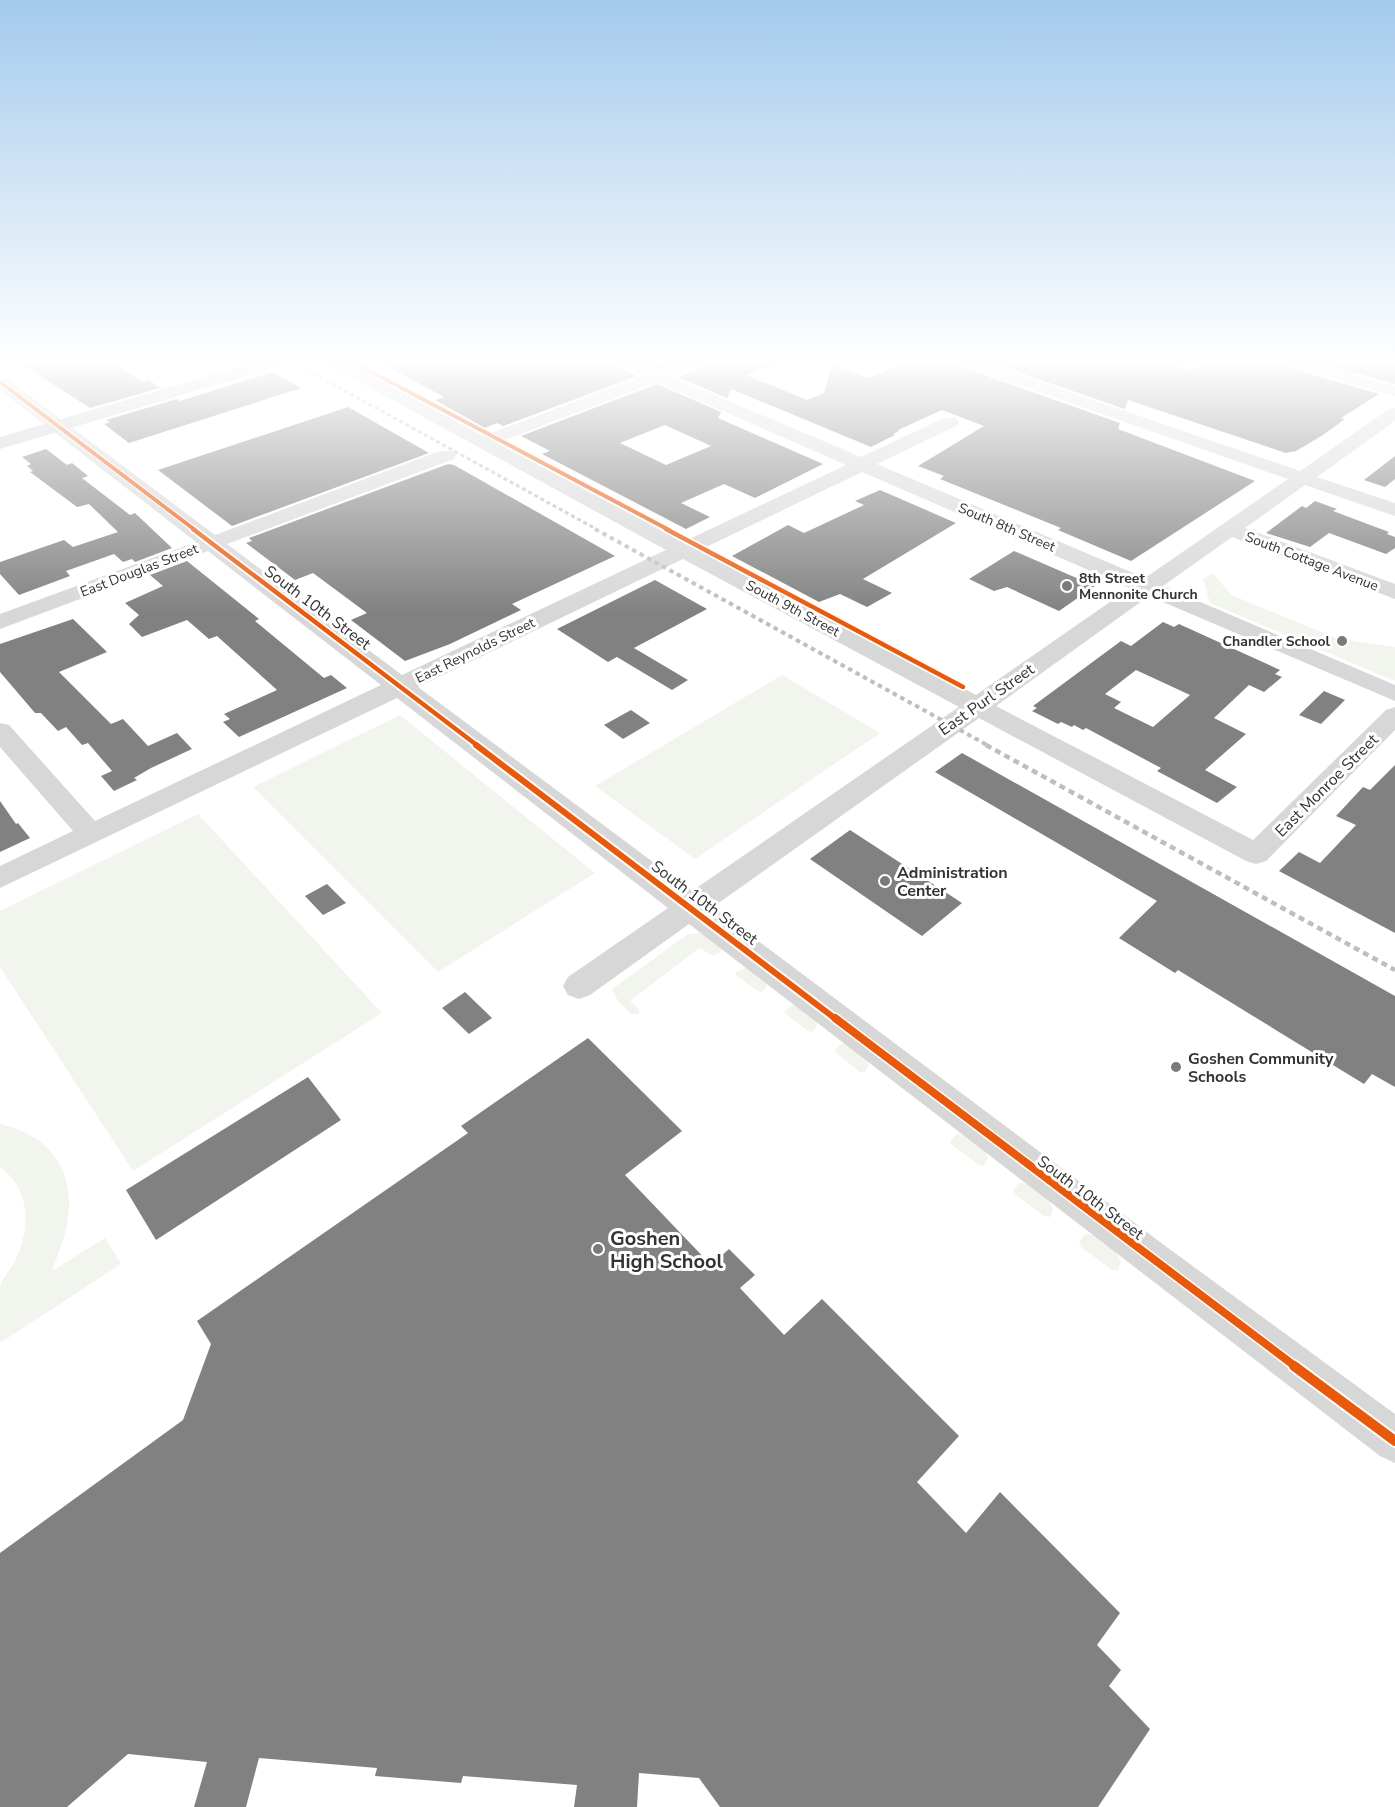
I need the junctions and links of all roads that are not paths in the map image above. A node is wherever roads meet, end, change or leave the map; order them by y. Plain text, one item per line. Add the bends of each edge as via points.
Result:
1 (82, 444) edge
2 (487, 444) edge
3 (815, 444) edge
4 (904, 444) edge
5 (1205, 444) edge
6 (1350, 444) edge
7 (447, 455) dead end
8 (862, 465) junction
9 (1301, 478) junction
10 (1395, 510) edge
11 (1230, 529) junction
12 (212, 543) junction
13 (683, 550) junction
14 (1145, 587) junction
15 (1395, 592) edge
16 (0, 622) edge
17 (399, 687) junction
18 (1395, 694) edge
19 (976, 706) junction
20 (1395, 716) edge
21 (0, 732) edge
22 (92, 834) junction
23 (1256, 854) joint
24 (0, 878) edge
25 (691, 908) junction
26 (579, 986) dead end
27 (1395, 1441) edge

1 - 12 street, South 10th Street
2 - 13 street, South 9th Street
3 - 8 street, South 8th Street
4 - 8 street, East Reynolds Street
5 - 9 street
6 - 9 street, East Purl Street
7 - 12 street, East Douglas Street
8 - 13 street, East Reynolds Street
8 - 14 street, South 8th Street
9 - 10 street
9 - 11 street, East Purl Street
11 - 14 street, East Purl Street
11 - 15 street, South Cottage Avenue
12 - 16 street, East Douglas Street
12 - 17 street, South 10th Street
13 - 17 street, East Reynolds Street
13 - 19 street, South 9th Street
14 - 18 street, South 8th Street
14 - 19 street, East Purl Street
17 - 22 street, East Reynolds Street
17 - 25 street, South 10th Street
19 - 23 street, South 9th Street
19 - 25 street, East Purl Street
20 - 23 street, East Monroe Street
21 - 22 street
22 - 24 street, East Reynolds Street
25 - 26 street, East Purl Street
25 - 27 street, South 10th Street

